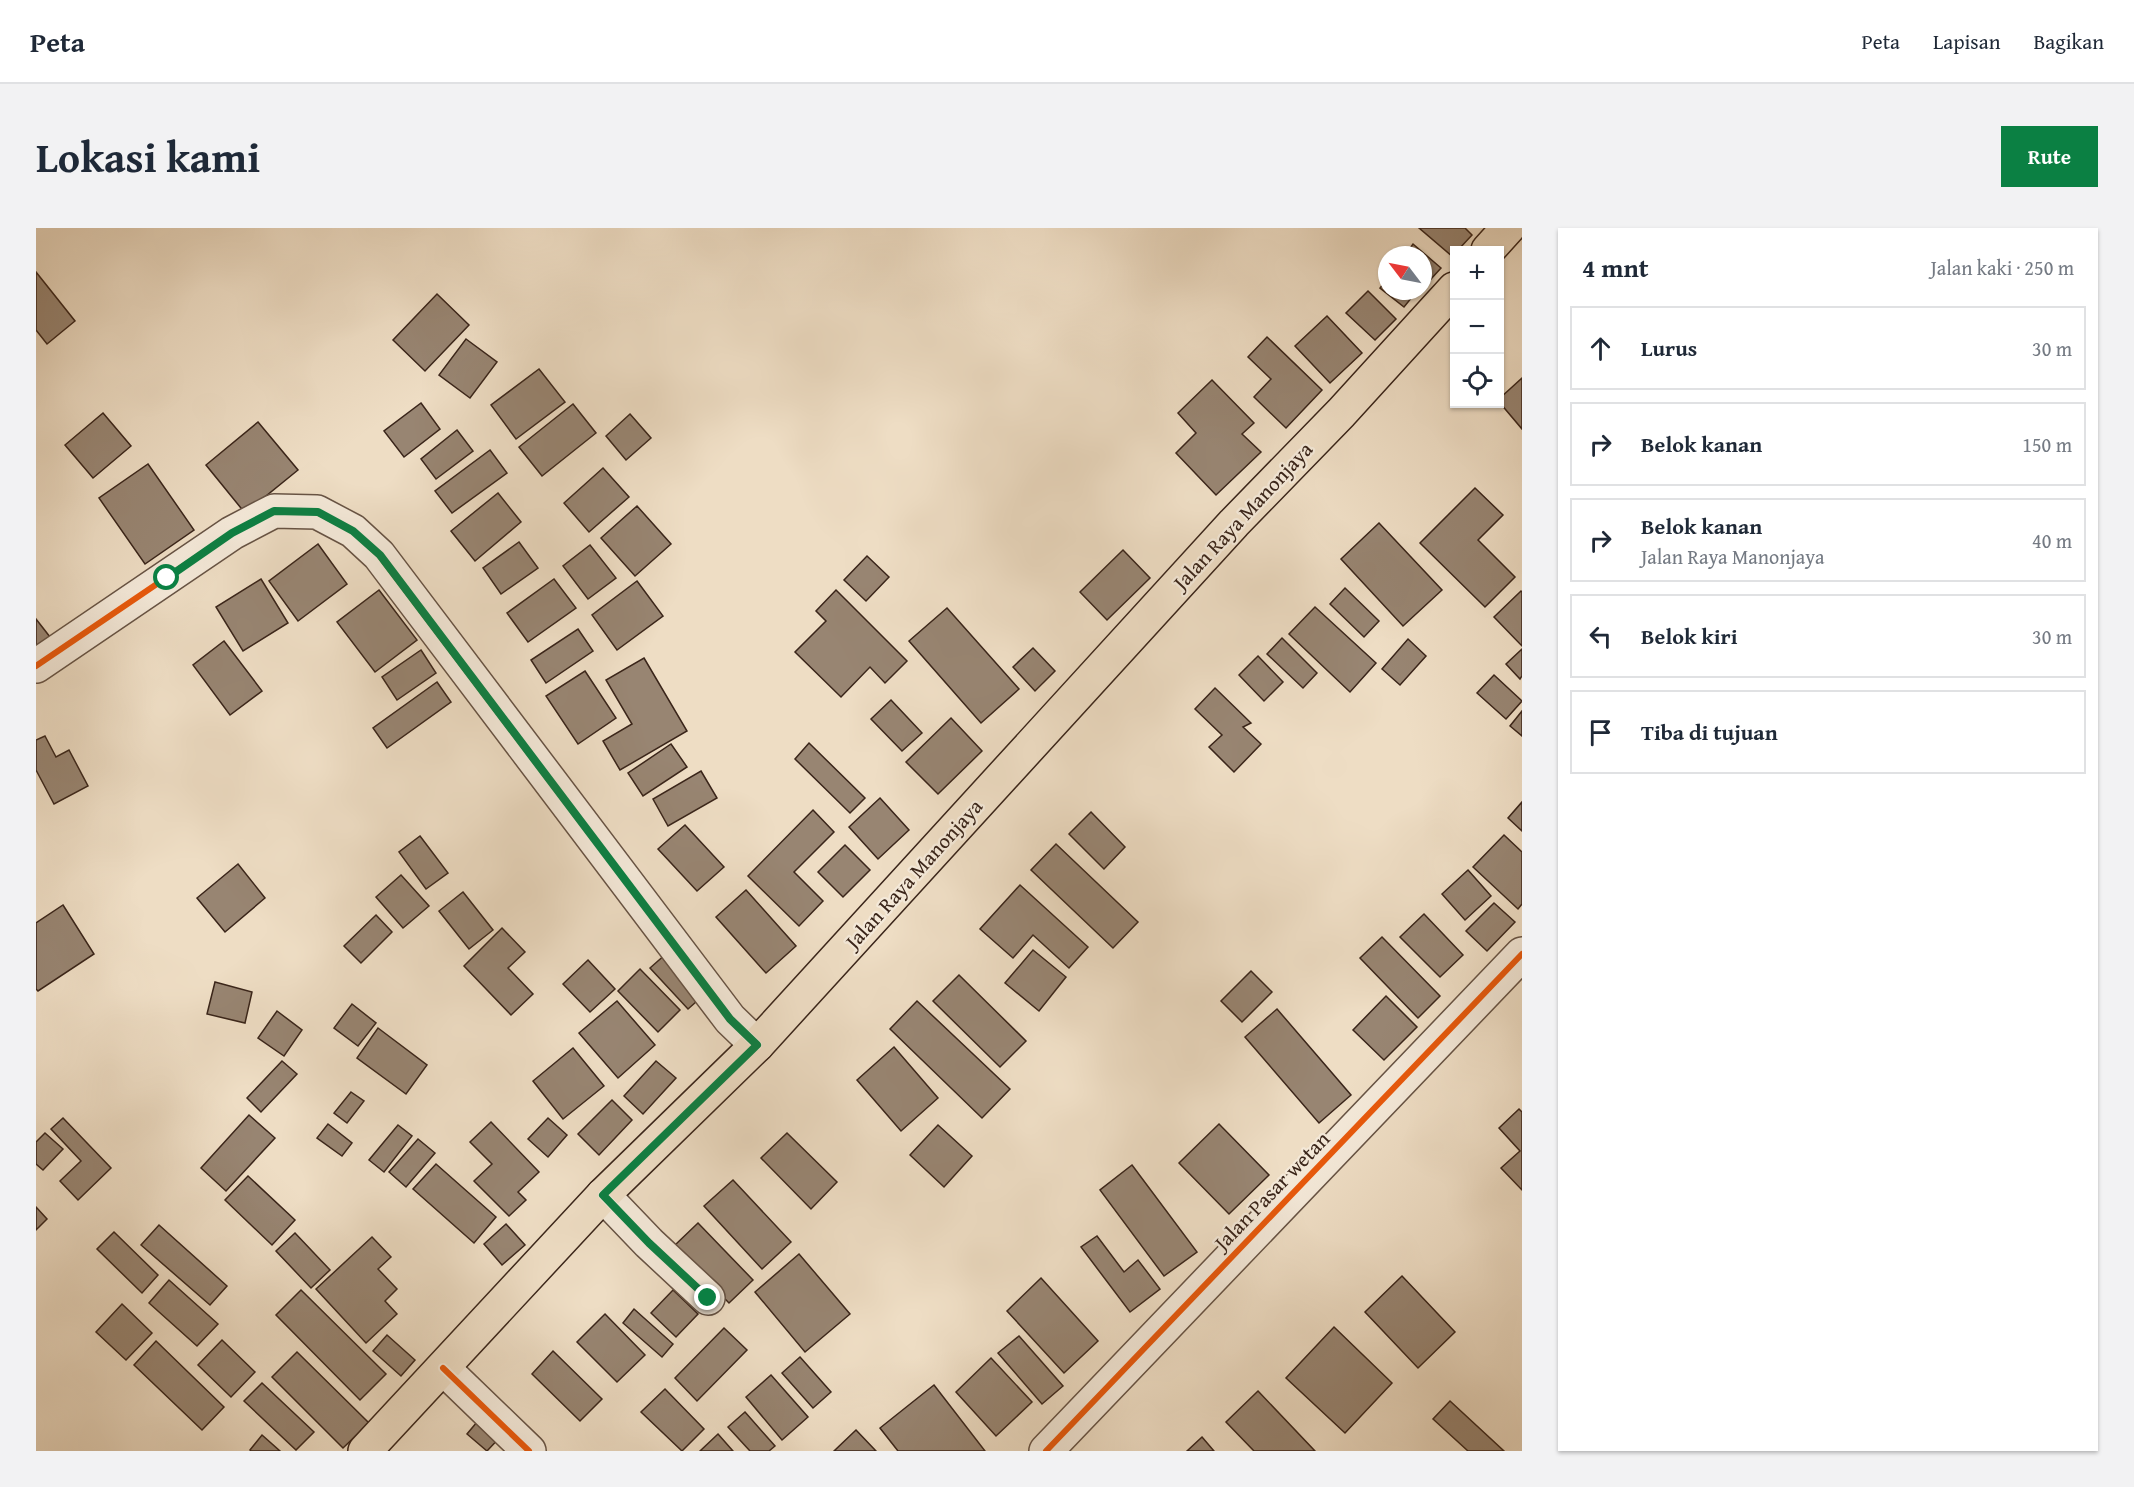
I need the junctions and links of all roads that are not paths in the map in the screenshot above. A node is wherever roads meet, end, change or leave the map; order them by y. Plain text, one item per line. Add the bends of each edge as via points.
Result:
1 (1508, 228) edge
2 (1492, 246) edge
3 (1450, 294) edge
4 (36, 666) edge
5 (1522, 954) edge
6 (757, 1045) junction
7 (603, 1195) junction
8 (708, 1298) dead end
9 (443, 1368) junction
10 (365, 1451) edge
11 (529, 1451) edge
12 (1046, 1451) edge

1 - 2 main road
3 - 6 main road, Jalan Raya Manonjaya via 1234,523
4 - 6 street via 232,533 274,511 318,512 353,531 380,555 730,1019
5 - 12 street, Jalan Pasar wetan
6 - 7 main road, Jalan Raya Manonjaya
7 - 8 street
7 - 9 main road, Jalan Raya Manonjaya
9 - 10 main road, Jalan Raya Manonjaya
9 - 11 street

